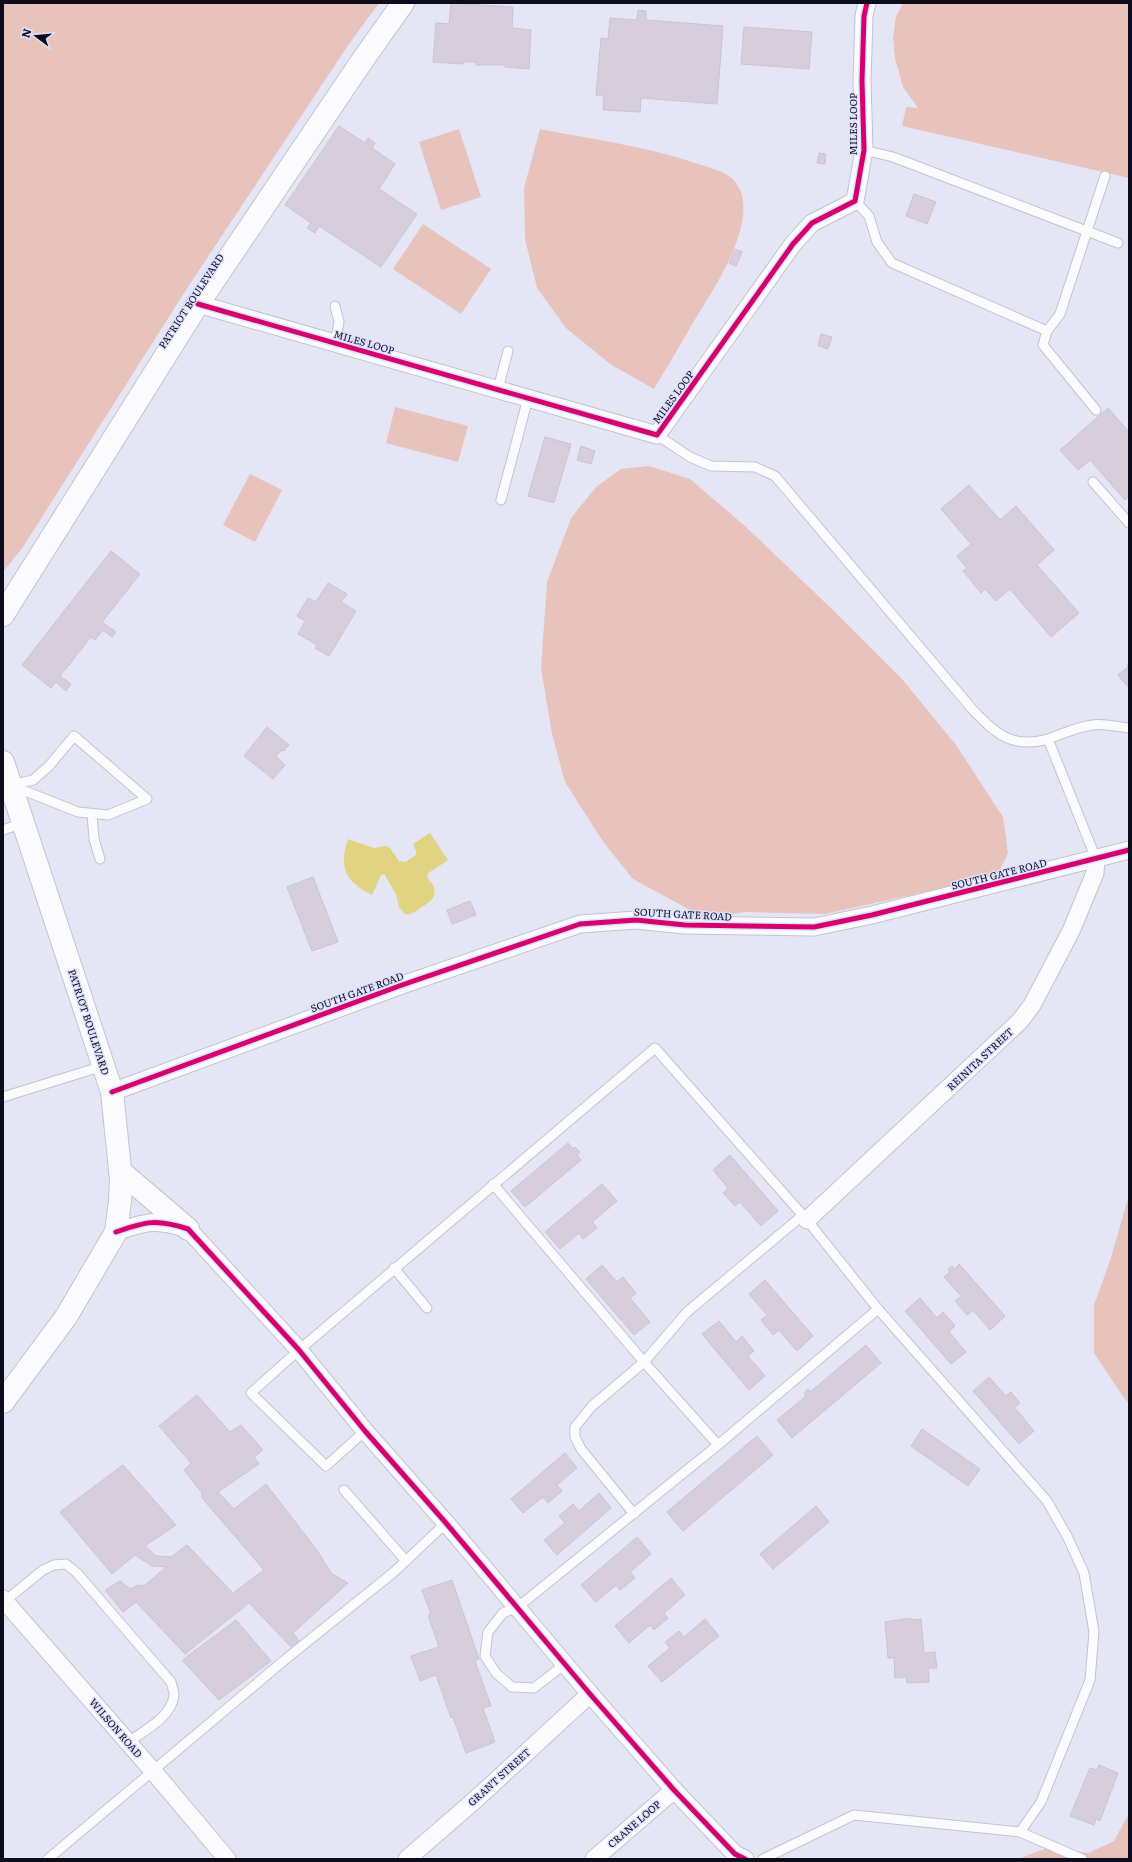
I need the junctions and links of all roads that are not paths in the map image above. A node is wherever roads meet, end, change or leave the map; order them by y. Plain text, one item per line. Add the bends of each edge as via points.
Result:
1 (403, 3) edge
2 (867, 3) edge
3 (864, 150) junction
4 (1105, 176) dead end
5 (855, 201) junction
6 (1086, 230) junction
7 (1118, 243) dead end
8 (198, 304) junction
9 (335, 306) dead end
10 (1047, 331) junction
11 (334, 343) junction
12 (508, 350) dead end
13 (498, 389) junction
14 (528, 398) junction
15 (1096, 410) dead end
16 (657, 435) junction
17 (1093, 482) dead end
18 (501, 500) dead end
19 (1129, 523) edge
20 (3, 615) edge
21 (1129, 728) edge
22 (1048, 739) junction
23 (3, 762) edge
24 (10, 785) junction
25 (92, 814) junction
26 (13, 826) edge
27 (1129, 850) edge
28 (100, 859) dead end
29 (1096, 859) junction
30 (104, 1066) junction
31 (112, 1092) junction
32 (3, 1097) edge
33 (120, 1168) junction
34 (493, 1184) junction
35 (805, 1217) junction
36 (188, 1229) junction
37 (116, 1232) junction
38 (394, 1268) junction
39 (427, 1308) dead end
40 (878, 1309) junction
41 (299, 1350) junction
42 (644, 1362) junction
43 (4, 1399) edge
44 (365, 1431) junction
45 (718, 1445) junction
46 (344, 1490) dead end
47 (634, 1514) junction
48 (446, 1523) junction
49 (406, 1561) junction
50 (4, 1600) edge
51 (518, 1608) junction
52 (565, 1664) junction
53 (590, 1694) junction
54 (128, 1742) junction
55 (153, 1771) junction
56 (674, 1790) junction
57 (1020, 1832) junction
58 (48, 1859) edge
59 (227, 1859) edge
60 (407, 1859) edge
61 (594, 1859) edge
62 (745, 1859) edge
63 (763, 1859) edge
64 (1082, 1859) edge

1 - 8 street, PATRIOT BOULEVARD
2 - 3 street, MILES LOOP via 864,16 862,81
3 - 5 street, MILES LOOP
3 - 6 lane via 893,157
4 - 6 lane
5 - 10 lane via 870,216 877,242 892,263
5 - 16 street, MILES LOOP via 812,223 793,244
6 - 7 lane
6 - 10 lane via 1060,314
8 - 11 street, MILES LOOP
8 - 20 street, PATRIOT BOULEVARD
9 - 11 lane via 339,322
10 - 15 lane via 1043,345
11 - 13 street, MILES LOOP
12 - 13 lane
13 - 14 street, MILES LOOP
14 - 16 street, MILES LOOP
14 - 18 lane
16 - 22 lane via 690,457 711,466 755,467 775,476 990,727 1006,739 1029,743
17 - 19 lane
21 - 22 lane via 1093,724
22 - 29 lane
23 - 24 street, PATRIOT BOULEVARD
24 - 25 lane via 78,812
24 - 25 lane via 33,780 49,766 74,736 147,799 108,815
24 - 26 street, PATRIOT BOULEVARD
25 - 28 lane via 94,839
26 - 30 street, PATRIOT BOULEVARD
27 - 29 street, SOUTH GATE ROAD
29 - 31 street, SOUTH GATE ROAD via 814,927 685,925 636,920 580,924 402,985
29 - 35 street, REINITA STREET via 1095,873 1071,931 1032,1005 1020,1021
30 - 31 street, PATRIOT BOULEVARD
30 - 32 lane
31 - 33 street, PATRIOT BOULEVARD
33 - 36 street
33 - 37 street, PATRIOT BOULEVARD via 120,1201
34 - 35 lane via 655,1048
34 - 38 lane
34 - 42 lane
35 - 40 lane
35 - 42 lane via 687,1312
36 - 37 street via 170,1223 156,1222 141,1223
36 - 41 street
37 - 43 street, PATRIOT BOULEVARD via 66,1317
38 - 39 lane
38 - 41 lane
40 - 45 lane
40 - 57 lane via 1047,1501 1068,1536 1084,1573 1094,1632 1090,1680 1041,1802
41 - 44 street
41 - 44 lane via 251,1393 326,1466
42 - 45 lane
42 - 47 lane via 592,1406 575,1427 575,1437 581,1449
44 - 48 street
45 - 47 lane
46 - 49 lane
47 - 51 lane
48 - 49 lane
48 - 51 street
49 - 55 lane via 286,1658
50 - 54 street, WILSON ROAD
50 - 54 lane via 43,1570 54,1565 66,1564 77,1573 171,1682 174,1695 169,1708 160,1720
51 - 52 street
51 - 52 lane via 503,1613 488,1632 485,1656 496,1674 512,1687 534,1688
52 - 53 street
53 - 56 street
53 - 60 street, GRANT STREET
54 - 55 street, WILSON ROAD
55 - 58 lane
55 - 59 street, WILSON ROAD
56 - 61 street, CRANE LOOP
56 - 62 street via 735,1854
57 - 63 lane via 854,1815
57 - 64 lane

